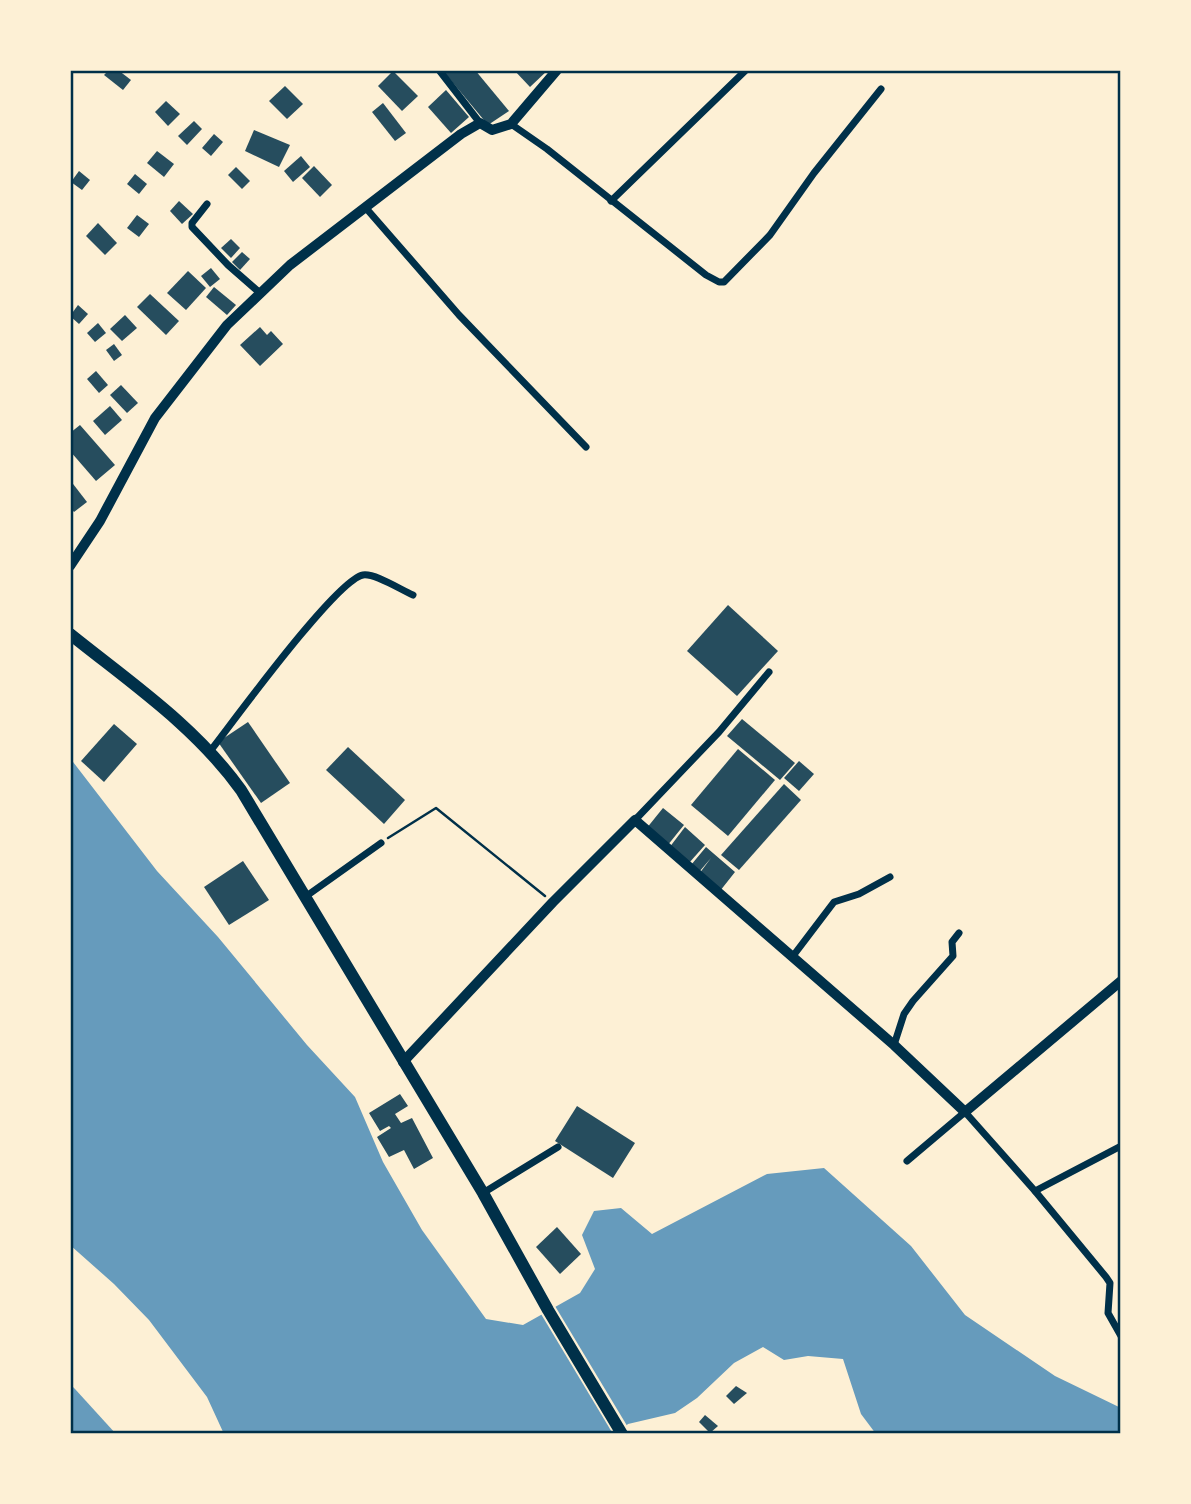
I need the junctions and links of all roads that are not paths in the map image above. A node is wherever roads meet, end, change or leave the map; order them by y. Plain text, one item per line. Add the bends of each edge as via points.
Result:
1 (439, 70) edge
2 (556, 70) edge
3 (746, 70) edge
4 (881, 89) dead end
5 (480, 123) junction
6 (511, 124) junction
7 (611, 201) junction
8 (207, 204) dead end
9 (365, 207) junction
10 (260, 293) junction
11 (586, 447) dead end
12 (70, 566) edge
13 (413, 595) dead end
14 (70, 634) edge
15 (769, 672) dead end
16 (211, 750) junction
17 (635, 820) junction
18 (381, 843) road end
19 (890, 877) dead end
20 (304, 898) junction
21 (959, 933) dead end
22 (793, 956) junction
23 (1121, 981) edge
24 (894, 1045) junction
25 (403, 1062) junction
26 (965, 1112) junction
27 (1121, 1146) edge
28 (558, 1147) dead end
29 (907, 1161) dead end
30 (1035, 1191) junction
31 (483, 1193) junction
32 (1121, 1336) edge
33 (622, 1434) edge

1 - 5 street
2 - 6 street
3 - 7 street
4 - 7 street via 770,235 724,282 706,275
5 - 6 street via 492,130
5 - 9 street
6 - 7 street
8 - 10 street via 192,227
9 - 10 street
9 - 11 street via 459,315
10 - 12 street via 155,418 100,521
13 - 16 street via 369,575 356,578 317,614
14 - 16 main road
15 - 17 street
16 - 20 main road via 241,790
17 - 22 street
17 - 25 street
18 - 20 street
19 - 22 street via 834,902
20 - 25 main road
21 - 24 street via 953,942 953,956 904,1014
22 - 24 street
23 - 26 street
24 - 26 street
25 - 31 main road
26 - 29 street
26 - 30 street
27 - 30 street
28 - 31 street
30 - 32 street via 1110,1283 1108,1313
31 - 33 main road

